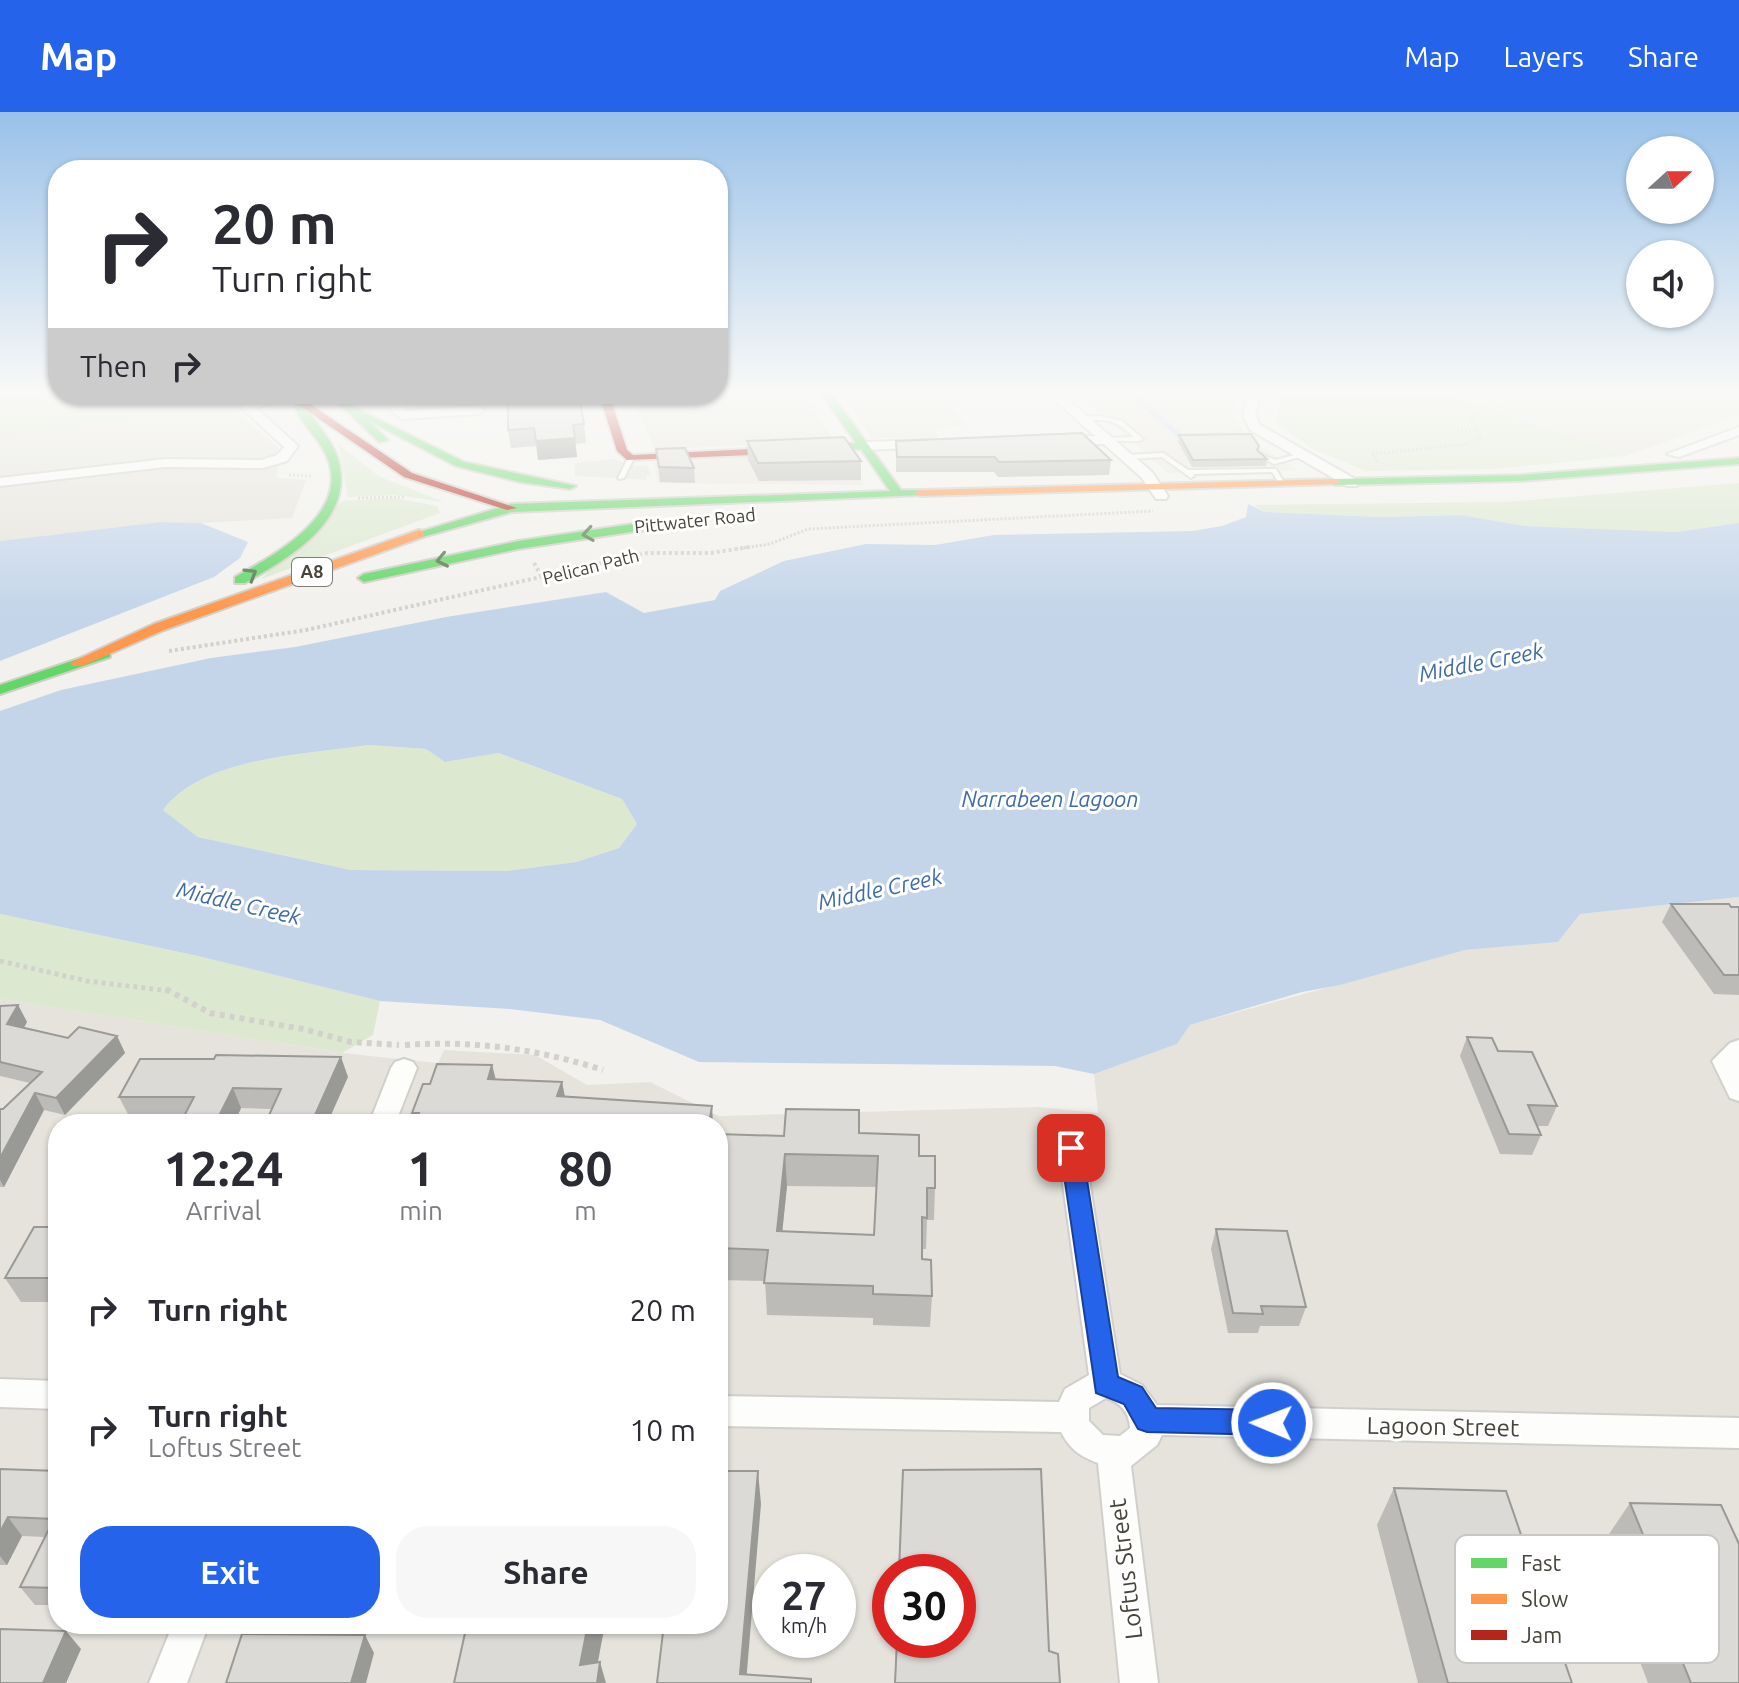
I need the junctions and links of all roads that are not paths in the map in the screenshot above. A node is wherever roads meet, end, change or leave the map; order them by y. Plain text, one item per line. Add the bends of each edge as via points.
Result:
1 (145, 465) edge
2 (336, 465) edge
3 (394, 465) edge
4 (437, 465) edge
5 (468, 465) edge
6 (627, 465) edge
7 (877, 465) edge
8 (1134, 465) edge
9 (1176, 465) edge
10 (1270, 465) edge
11 (1287, 465) edge
12 (1320, 465) edge
13 (1688, 465) edge
14 (1739, 471) edge
15 (1277, 472) junction
16 (621, 478) dead end
17 (1193, 478) junction
18 (0, 482) edge
19 (1352, 483) junction
20 (898, 494) junction
21 (1160, 497) junction
22 (724, 499) junction
23 (511, 508) junction
24 (805, 510) junction
25 (281, 597) junction
26 (159, 627) junction
27 (77, 663) junction
28 (0, 690) edge
29 (1739, 1049) edge
30 (401, 1056) road end
31 (1739, 1091) edge
32 (385, 1114) edge
33 (1071, 1148) dead end
34 (1106, 1384) junction
35 (0, 1393) edge
36 (48, 1395) edge
37 (728, 1411) edge
38 (1071, 1417) junction
39 (1147, 1420) junction
40 (1739, 1433) edge
41 (1113, 1454) junction
42 (187, 1634) edge
43 (168, 1683) edge
44 (1139, 1683) edge

1 - 18 street
26 -> 2 main road via 305,537 329,509 338,481
3 - 23 main road via 408,475
4 - 23 main road via 502,493
5 - 22 main road via 580,487
6 - 16 lane
7 - 20 main road
8 - 21 street
9 - 17 lane
10 - 15 lane
11 - 15 lane
12 - 19 street
13 - 19 main road, Pittwater Road / A8 via 1551,477
14 - 21 main road, Pittwater Road / A8 via 1512,489
15 - 17 main road, Pittwater Road / A8
15 - 19 main road, Pittwater Road / A8
17 - 21 main road, Pittwater Road / A8
20 - 21 main road, Pittwater Road / A8
20 - 22 main road, Pittwater Road / A8
21 - 24 main road, Pittwater Road / A8
22 - 23 main road, Pittwater Road / A8
23 - 24 main road via 620,514
23 - 25 main road, Pittwater Road / A8 via 480,526
23 - 26 main road, Pittwater Road / A8 via 455,521
24 -> 25 main road, Pittwater Road / A8 via 518,545
25 - 27 main road, Pittwater Road / A8
26 - 27 main road, Pittwater Road / A8
27 - 28 main road, Pittwater Road / A8
29 - 31 street via 1725,1061
30 - 32 street
33 - 34 street
34 - 38 street via 1080,1393
34 - 39 street via 1133,1395
35 - 36 street
37 - 38 street
38 - 41 street via 1084,1443
39 - 40 street, Lagoon Street
39 - 41 street via 1139,1445
41 - 44 street, Loftus Street
42 - 43 street

